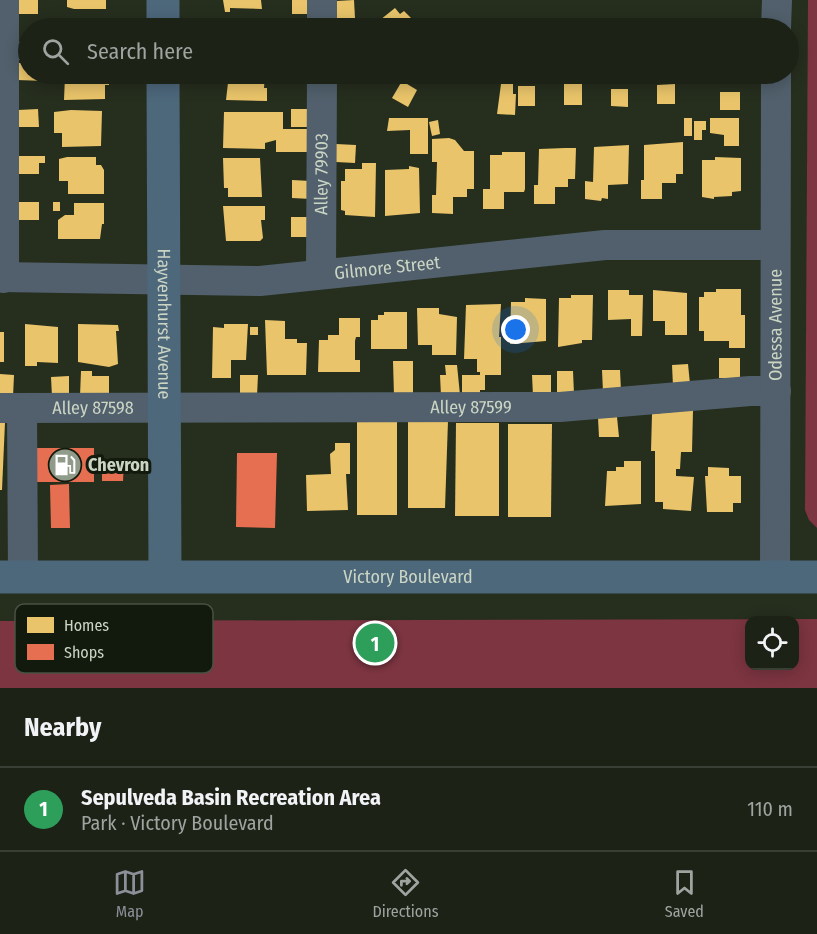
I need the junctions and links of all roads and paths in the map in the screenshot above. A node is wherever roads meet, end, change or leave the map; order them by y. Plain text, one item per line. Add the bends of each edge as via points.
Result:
1 (4, 0) edge
2 (163, 0) edge
3 (322, 0) edge
4 (777, 0) edge
5 (163, 18) edge
6 (322, 18) edge
7 (776, 18) edge
8 (163, 84) edge
9 (322, 84) edge
10 (776, 84) edge
11 (775, 245) junction
12 (321, 274) junction
13 (2, 278) edge
14 (162, 278) junction
15 (776, 391) junction
16 (11, 408) edge
17 (164, 408) junction
18 (165, 576) junction
19 (12, 577) edge
20 (775, 577) junction
21 (817, 577) edge

1 - 13 street
2 - 5 main road
3 - 6 street
4 - 7 street
8 - 14 main road, Hayvenhurst Avenue
9 - 12 street, Alley 79903
10 - 11 street, Odessa Avenue
11 - 12 street, Gilmore Street via 605,245
11 - 15 street, Odessa Avenue
12 - 14 street, Gilmore Street via 260,281
13 - 14 street, Gilmore Street
14 - 17 main road, Hayvenhurst Avenue
15 - 17 street, Alley 87599 via 560,407
15 - 20 street, Odessa Avenue
16 - 17 street, Alley 87598
16 - 19 street
17 - 18 main road, Hayvenhurst Avenue
18 - 19 main road, Victory Boulevard
18 - 20 main road, Victory Boulevard
20 - 21 main road, Victory Boulevard

